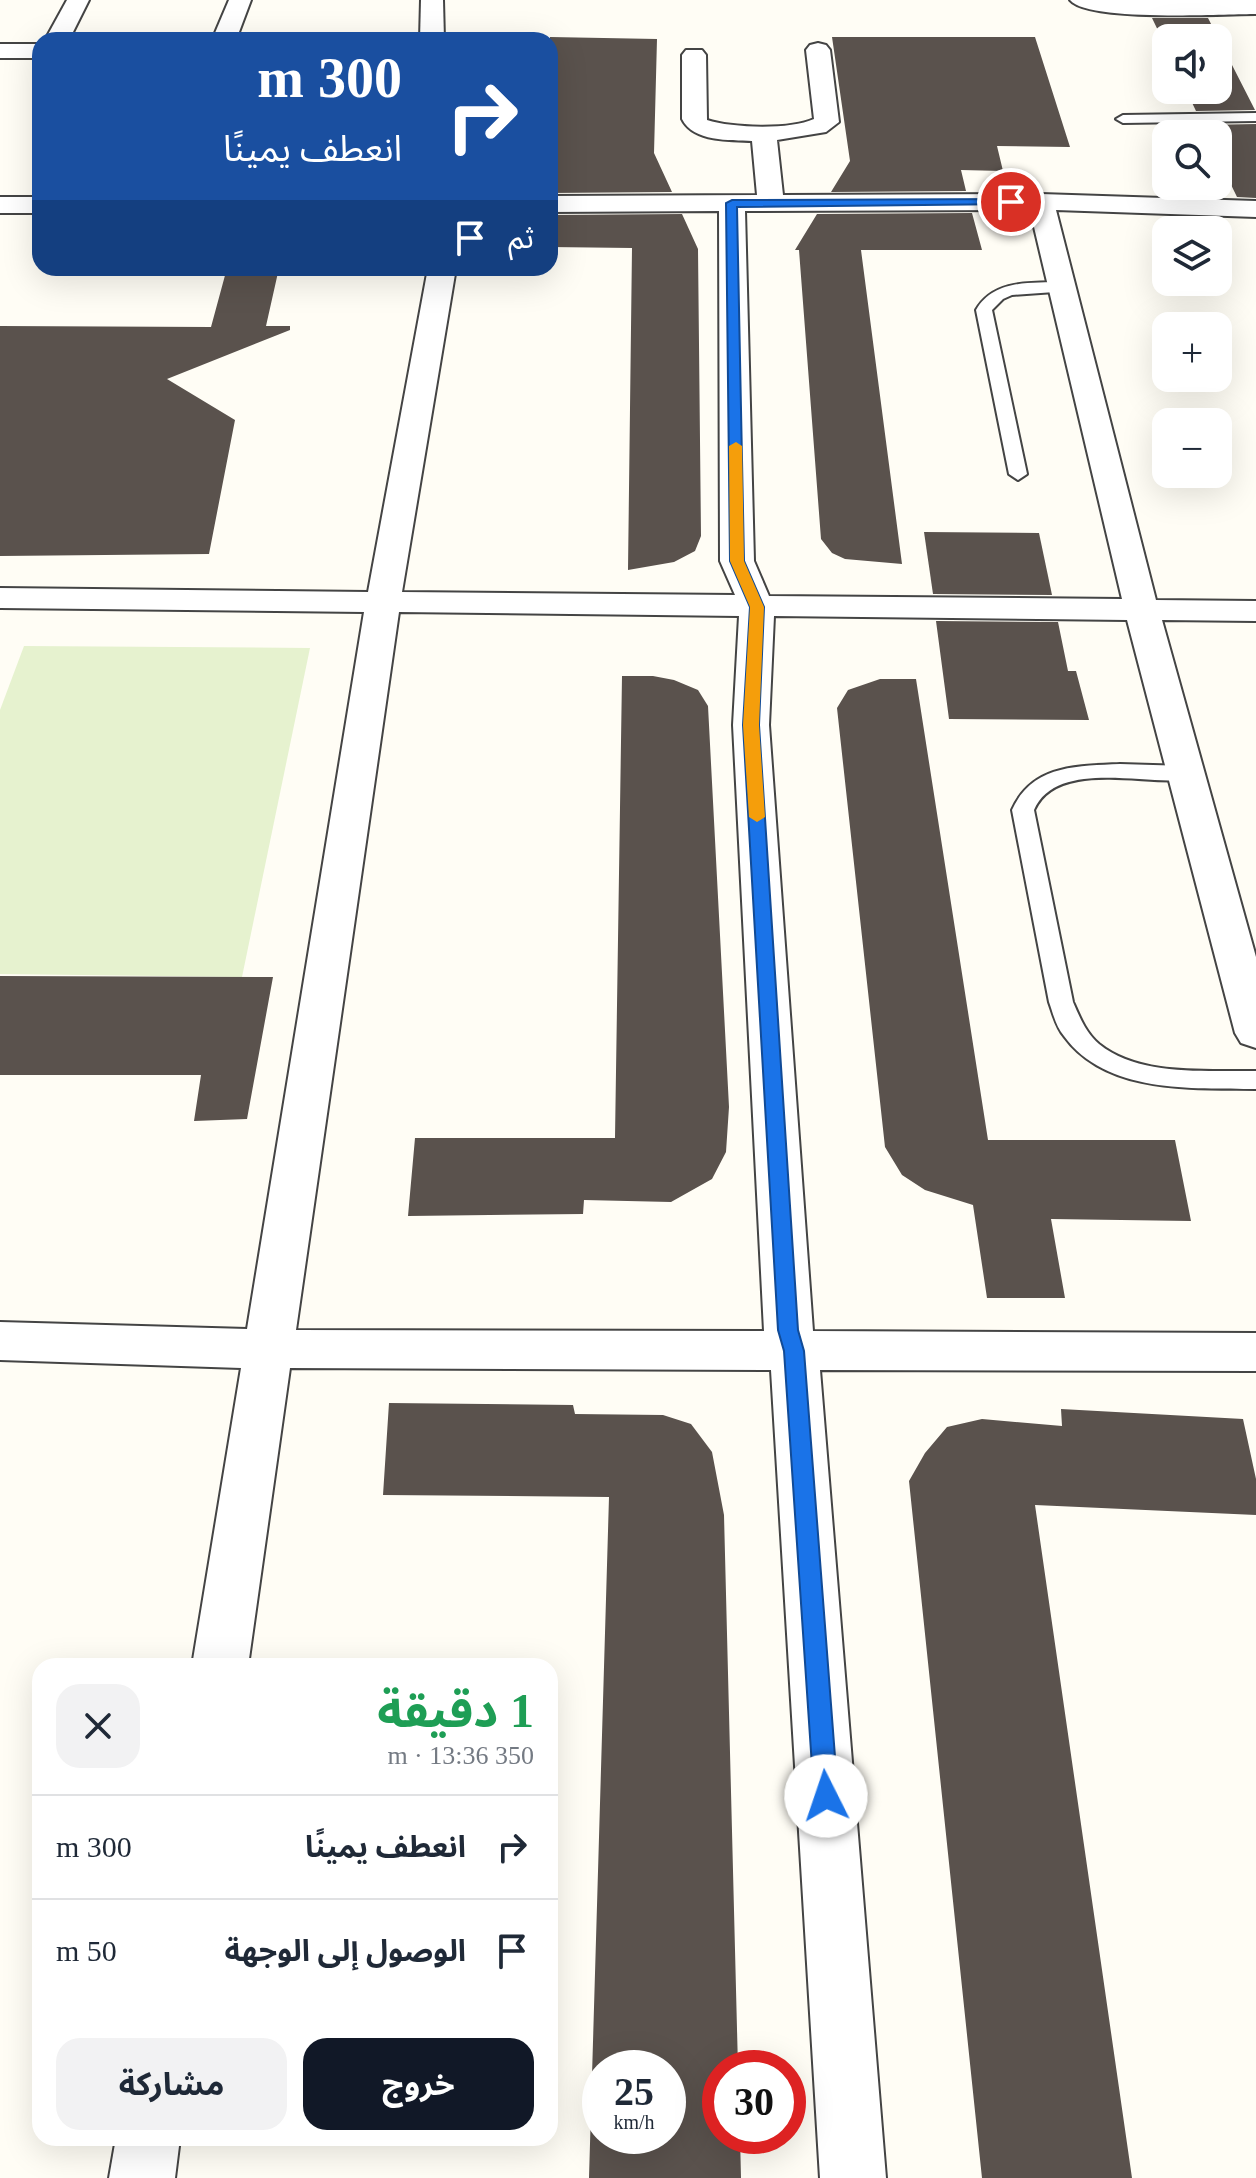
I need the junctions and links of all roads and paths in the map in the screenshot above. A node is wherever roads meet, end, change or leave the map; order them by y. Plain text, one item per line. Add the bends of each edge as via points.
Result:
1 (78, 0) edge
2 (240, 0) edge
3 (432, 0) edge
4 (1081, 0) edge
5 (1256, 7) edge
6 (61, 32) edge
7 (227, 32) edge
8 (432, 32) edge
9 (818, 50) dead end
10 (0, 51) edge
11 (32, 51) edge
12 (694, 55) dead end
13 (1256, 117) edge
14 (1123, 119) dead end
15 (764, 132) junction
16 (1041, 202) junction
17 (751, 203) junction
18 (558, 204) edge
19 (0, 205) edge
20 (32, 205) edge
21 (1256, 209) edge
22 (441, 276) edge
23 (1063, 287) junction
24 (1018, 474) dead end
25 (2, 602) edge
26 (383, 603) junction
27 (757, 607) junction
28 (1256, 611) edge
29 (1142, 612) junction
30 (1186, 773) junction
31 (1256, 1033) edge
32 (1256, 1080) edge
33 (0, 1341) edge
34 (269, 1349) junction
35 (794, 1351) junction
36 (1256, 1352) edge
37 (221, 1658) edge
38 (147, 2146) edge
39 (142, 2178) edge
40 (853, 2178) edge

1 - 6 street
2 - 7 street
3 - 8 street
4 - 5 street via 1136,9
9 - 15 street via 827,122 810,131
10 - 11 street
12 - 15 street via 697,125 715,131
13 - 14 lane
15 - 17 street
16 - 17 street
16 - 21 street
16 - 23 street
17 - 18 street
17 - 27 street via 737,561
19 - 20 street
22 - 26 street
23 - 24 lane via 1004,292 984,310
23 - 29 street
25 - 26 street
26 - 27 street
26 - 34 street
27 - 29 street
27 - 35 street via 751,725 788,1330
28 - 29 street
29 - 30 street
30 - 31 street
30 - 32 lane via 1075,773 1049,780 1031,793 1023,810 1025,829 1065,1020 1076,1038 1118,1067 1145,1075
33 - 34 street
34 - 35 street
34 - 37 street
35 - 36 street
35 - 40 street
38 - 39 street

